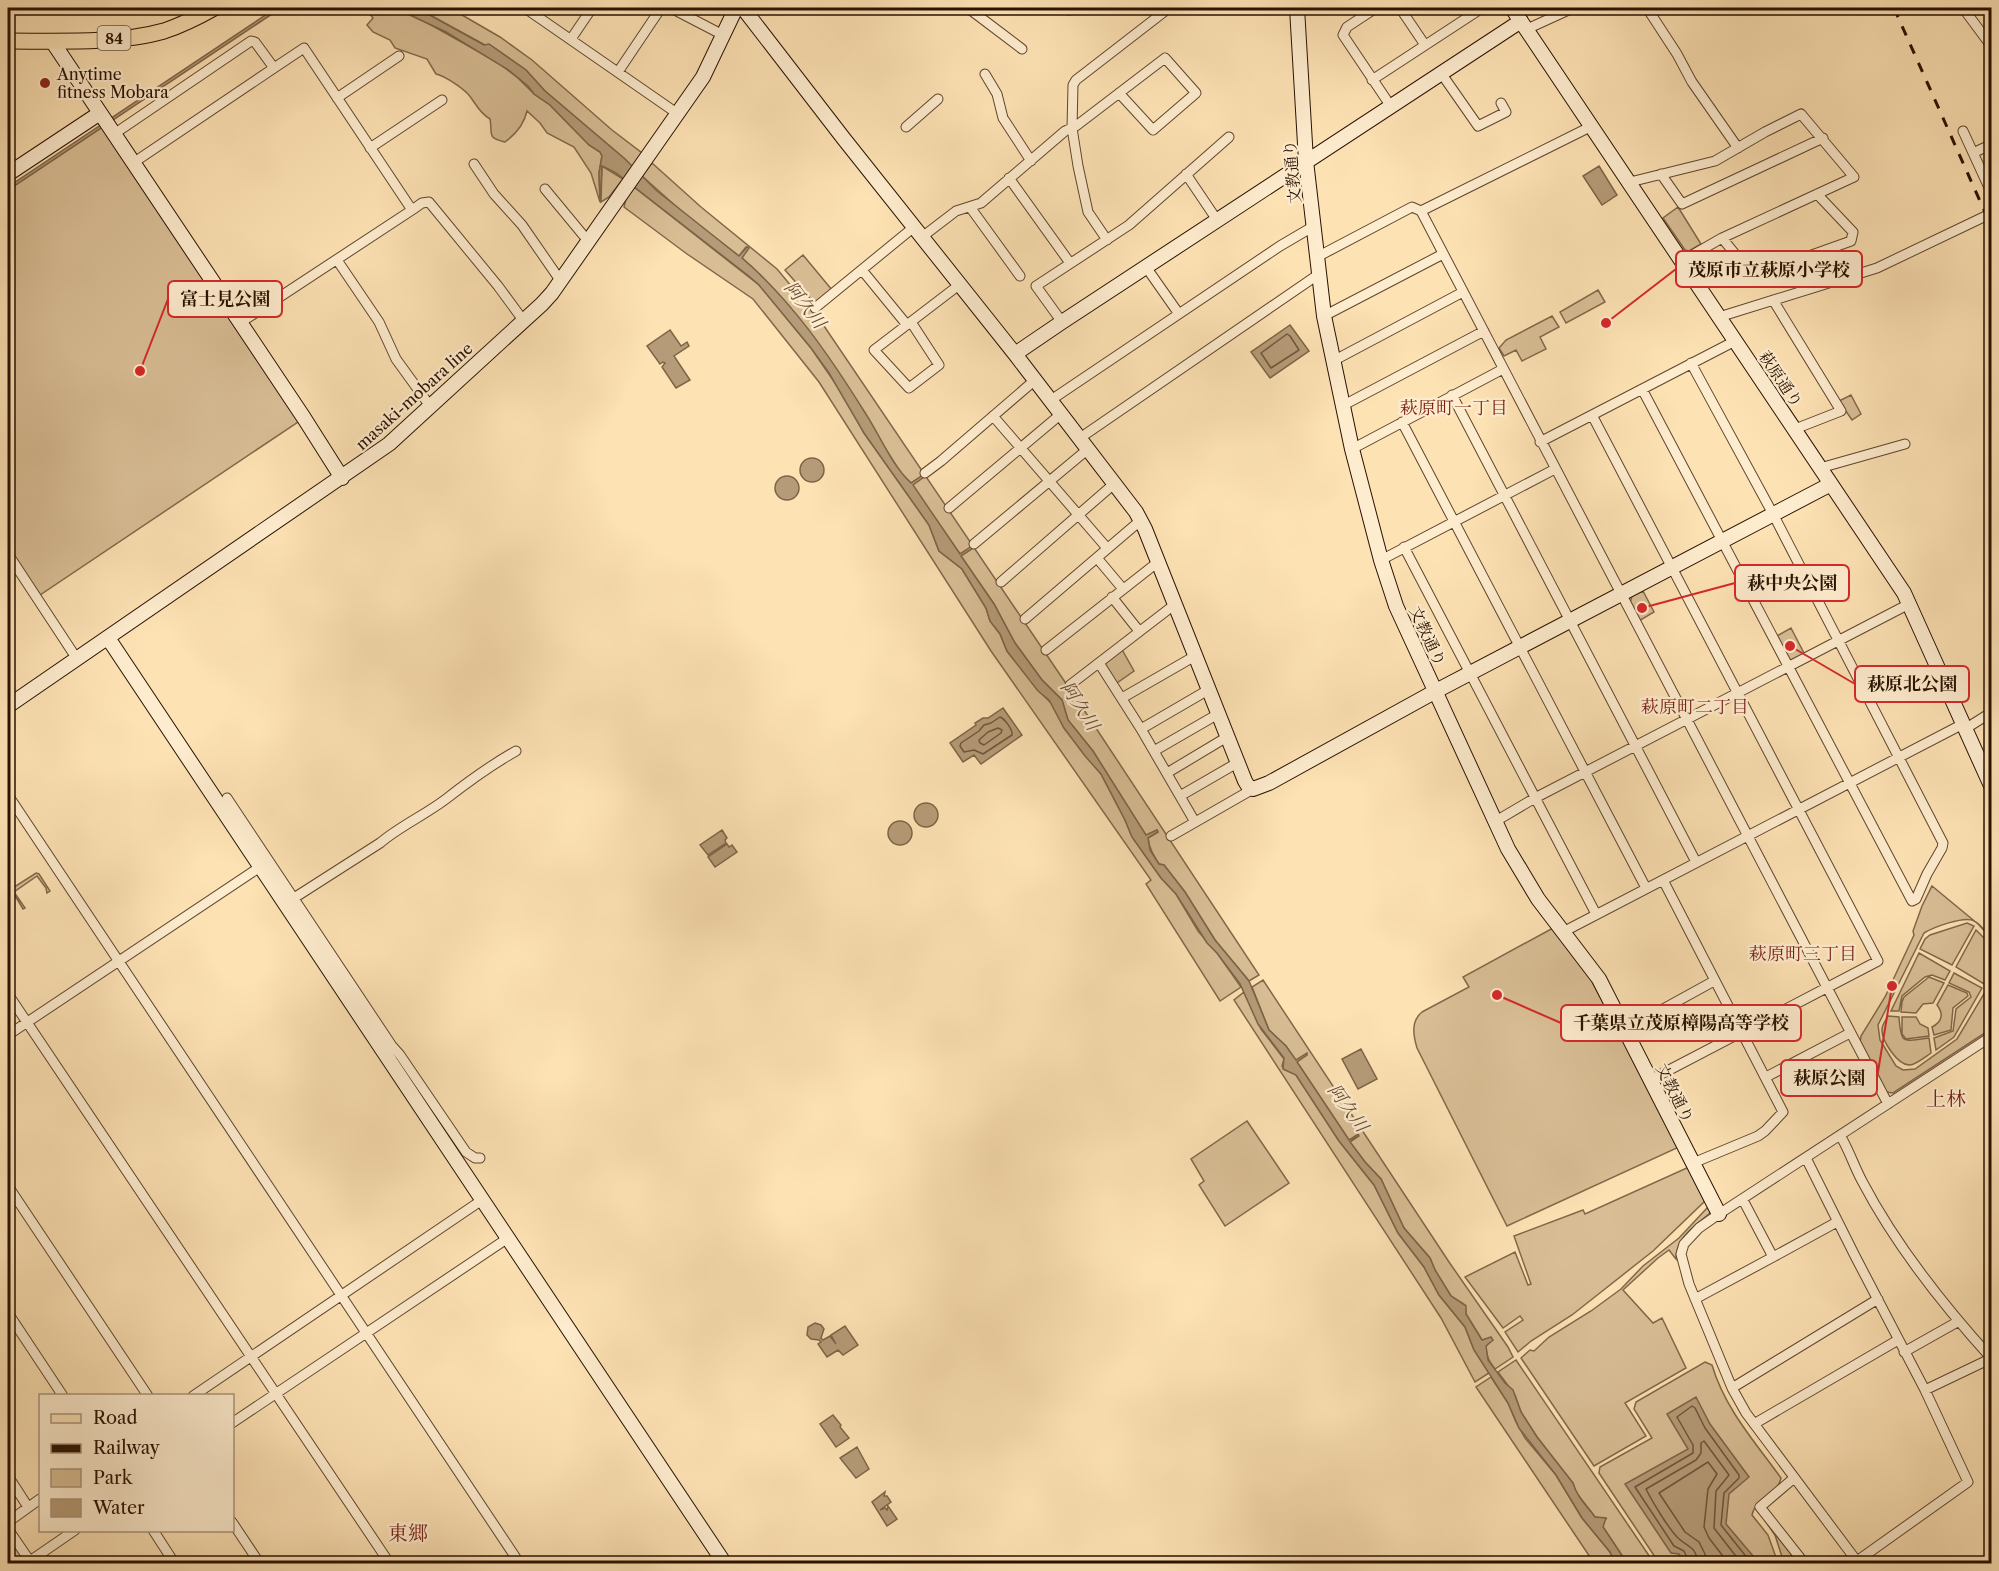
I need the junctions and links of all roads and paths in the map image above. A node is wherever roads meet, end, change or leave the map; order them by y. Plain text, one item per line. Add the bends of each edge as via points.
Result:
1 (214, 8) edge
2 (525, 8) edge
3 (592, 8) edge
4 (661, 8) edge
5 (670, 8) edge
6 (736, 8) edge
7 (743, 8) edge
8 (968, 8) edge
9 (1169, 8) edge
10 (1296, 8) edge
11 (1376, 8) edge
12 (1400, 8) edge
13 (1473, 8) edge
14 (1512, 8) edge
15 (1573, 8) edge
16 (1647, 8) edge
17 (1964, 8) edge
18 (1365, 11) edge
19 (1524, 25) junction
20 (723, 35) junction
21 (571, 39) junction
22 (8, 41) edge
23 (52, 41) junction
24 (1425, 45) junction
25 (1992, 47) edge
26 (1022, 48) dead end
27 (399, 56) dead end
28 (274, 68) junction
29 (618, 72) junction
30 (1441, 72) junction
31 (985, 74) dead end
32 (1372, 80) junction
33 (1119, 93) junction
34 (337, 98) junction
35 (939, 99) dead end
36 (442, 100) dead end
37 (1501, 103) dead end
38 (1390, 105) junction
39 (100, 113) junction
40 (678, 114) junction
41 (1592, 126) junction
42 (906, 127) dead end
43 (1071, 128) junction
44 (1963, 131) dead end
45 (114, 134) junction
46 (1229, 137) dead end
47 (1823, 138) junction
48 (1992, 144) edge
49 (370, 148) junction
50 (1738, 148) junction
51 (1973, 153) junction
52 (1031, 160) junction
53 (1306, 161) junction
54 (133, 163) junction
55 (474, 164) dead end
56 (8, 174) edge
57 (1186, 174) junction
58 (1661, 174) junction
59 (1009, 178) junction
60 (1630, 182) junction
61 (545, 189) dead end
62 (1817, 194) junction
63 (1992, 194) edge
64 (970, 207) junction
65 (412, 210) junction
66 (1421, 211) junction
67 (1992, 213) edge
68 (1217, 220) junction
69 (1314, 226) junction
70 (918, 232) junction
71 (1722, 238) junction
72 (1107, 240) junction
73 (588, 241) junction
74 (1443, 254) junction
75 (1317, 257) junction
76 (337, 260) junction
77 (1682, 261) junction
78 (1070, 263) junction
79 (1146, 267) junction
80 (862, 270) junction
81 (1319, 274) junction
82 (1020, 276) dead end
83 (561, 280) junction
84 (959, 285) junction
85 (1463, 292) junction
86 (1773, 300) junction
87 (815, 308) dead end
88 (1179, 314) junction
89 (1324, 316) junction
90 (1719, 317) junction
91 (522, 320) junction
92 (1062, 322) junction
93 (240, 323) junction
94 (909, 323) junction
95 (1484, 330) junction
96 (1735, 340) junction
97 (1016, 354) junction
98 (1333, 362) junction
99 (1691, 363) junction
100 (1503, 369) junction
101 (1035, 380) junction
102 (1642, 388) junction
103 (1452, 395) junction
104 (1051, 400) junction
105 (430, 406) junction
106 (1342, 406) junction
107 (1061, 414) junction
108 (1592, 415) junction
109 (993, 416) junction
110 (1402, 422) junction
111 (1795, 429) junction
112 (1540, 442) junction
113 (1084, 443) junction
114 (1905, 444) dead end
115 (1352, 448) junction
116 (1022, 449) junction
117 (1820, 468) junction
118 (1555, 469) junction
119 (925, 473) dead end
120 (342, 478) junction
121 (1050, 481) junction
122 (1115, 483) junction
123 (1831, 484) junction
124 (1503, 495) junction
125 (949, 508) dead end
126 (1773, 514) junction
127 (1078, 515) junction
128 (1141, 520) junction
129 (1454, 522) junction
130 (1723, 541) junction
131 (974, 544) dead end
132 (1404, 547) junction
133 (1107, 549) junction
134 (8, 554) edge
135 (1097, 558) junction
136 (1381, 560) junction
137 (1158, 562) junction
138 (1673, 567) junction
139 (1001, 582) dead end
140 (1123, 589) junction
141 (1622, 594) junction
142 (1112, 597) junction
143 (1909, 604) junction
144 (1174, 605) junction
145 (1025, 619) dead end
146 (1570, 621) junction
147 (1139, 631) junction
148 (108, 638) junction
149 (1838, 641) junction
150 (1520, 647) junction
151 (1046, 650) dead end
152 (1195, 656) junction
153 (76, 658) junction
154 (1099, 663) junction
155 (1788, 667) junction
156 (1470, 673) junction
157 (1070, 685) dead end
158 (1208, 690) junction
159 (1436, 691) junction
160 (1738, 693) junction
161 (1122, 698) junction
162 (8, 706) edge
163 (1992, 712) edge
164 (1218, 714) junction
165 (1686, 720) junction
166 (1964, 727) junction
167 (1141, 729) junction
168 (1227, 737) junction
169 (1635, 746) junction
170 (516, 751) dead end
171 (1154, 751) junction
172 (1898, 757) junction
173 (1237, 763) junction
174 (1586, 772) junction
175 (1167, 773) junction
176 (1849, 783) junction
177 (1992, 788) edge
178 (1253, 789) junction
179 (8, 795) edge
180 (1180, 796) junction
181 (227, 798) dead end
182 (1535, 798) junction
183 (1798, 809) junction
184 (1496, 821) junction
185 (1195, 822) junction
186 (1748, 835) junction
187 (1171, 836) dead end
188 (1696, 862) junction
189 (260, 867) junction
190 (1663, 880) junction
191 (1646, 888) junction
192 (294, 898) junction
193 (1596, 914) junction
194 (1563, 932) junction
195 (118, 962) junction
196 (1714, 981) junction
197 (1826, 987) junction
198 (8, 994) edge
199 (26, 1023) junction
200 (1625, 1030) junction
201 (1741, 1030) junction
202 (1850, 1033) junction
203 (8, 1035) edge
204 (1992, 1036) edge
205 (1766, 1077) junction
206 (1650, 1080) junction
207 (1888, 1104) junction
208 (1840, 1136) junction
209 (480, 1158) dead end
210 (1806, 1158) junction
211 (1693, 1163) junction
212 (8, 1186) edge
213 (482, 1200) junction
214 (1743, 1200) junction
215 (1719, 1214) junction
216 (1838, 1222) junction
217 (508, 1238) junction
218 (1773, 1257) junction
219 (340, 1296) junction
220 (1695, 1299) junction
221 (1878, 1299) junction
222 (8, 1313) edge
223 (1959, 1321) junction
224 (366, 1335) junction
225 (1898, 1340) junction
226 (1904, 1352) junction
227 (251, 1356) junction
228 (1991, 1359) edge
229 (1732, 1388) junction
230 (1925, 1390) junction
231 (62, 1394) edge
232 (147, 1394) edge
233 (194, 1394) edge
234 (276, 1394) junction
235 (234, 1422) edge
236 (1754, 1424) junction
237 (8, 1476) edge
238 (1794, 1478) junction
239 (39, 1500) edge
240 (28, 1507) junction
241 (8, 1522) edge
242 (234, 1525) edge
243 (8, 1529) edge
244 (72, 1532) edge
245 (154, 1532) edge
246 (31, 1562) edge
247 (722, 1562) edge
248 (1858, 1562) edge
249 (175, 1563) edge
250 (260, 1563) edge
251 (390, 1563) edge
252 (520, 1563) edge
253 (1805, 1563) edge

1 - 23 main road, 84 via 151,34
2 - 21 street
3 - 21 street
4 - 29 street
5 - 20 street
6 - 20 street, masaki-mobara line
7 - 70 street
8 - 26 street
9 - 43 street via 1074,82
10 - 53 street, 文教通り
11 - 18 street
12 - 24 street
13 - 24 street via 1476,12
14 - 19 street, 萩原通り
15 - 19 street
16 - 50 street
17 - 25 street
18 - 32 street via 1343,35
19 - 30 street
19 - 41 street, 萩原通り
20 - 40 street, masaki-mobara line via 703,77
21 - 29 street
22 - 23 main road, 84
23 - 39 street
24 - 32 street
27 - 34 street
28 - 34 street via 304,48
28 - 45 street via 251,41
28 - 54 street
29 - 40 street
30 - 37 street via 1478,126 1506,112
30 - 38 street
31 - 52 street via 997,94 1003,118
32 - 38 street
33 - 33 street via 1165,58 1196,93 1153,130
33 - 43 street
34 - 49 street
35 - 42 street
36 - 49 street
38 - 53 street
39 - 45 street
39 - 56 street
40 - 73 street, masaki-mobara line
41 - 60 street, 萩原通り
41 - 66 street
43 - 52 street
43 - 72 street via 1088,212
44 - 51 street
45 - 54 street
46 - 57 street
47 - 50 street via 1801,114
47 - 58 street via 1682,204
47 - 62 street via 1854,177
48 - 51 street
49 - 65 street
50 - 58 street via 1715,161
51 - 63 street
52 - 59 street
53 - 68 street
53 - 69 street, 文教通り
54 - 93 street
55 - 83 street
57 - 68 street
57 - 72 street
58 - 60 street
59 - 64 street via 981,203
59 - 78 street
60 - 77 street, 萩原通り
61 - 73 street
62 - 71 street
62 - 71 street via 1853,232 1851,241 1753,276
64 - 70 street
64 - 82 street
65 - 76 street
65 - 91 street via 429,202
66 - 74 street
66 - 75 street via 1412,207
67 - 86 street via 1877,268
68 - 79 street
69 - 75 street, 文教通り
69 - 88 street
70 - 80 street
70 - 84 street
71 - 77 street
72 - 78 street
73 - 83 street, masaki-mobara line
74 - 85 street
74 - 89 street
75 - 81 street, 文教通り
76 - 93 street
76 - 105 street via 379,322 396,359
77 - 90 street, 萩原通り
78 - 92 street via 1036,286
79 - 88 street
79 - 92 street
80 - 87 street
80 - 94 street
81 - 89 street, 文教通り
81 - 113 street
83 - 91 street, masaki-mobara line via 542,304
84 - 94 street
84 - 97 street
85 - 95 street
85 - 98 street
86 - 90 street
86 - 111 street via 1841,411
88 - 104 street
89 - 98 street, 文教通り
90 - 96 street, 萩原通り
91 - 105 street, masaki-mobara line
92 - 97 street
93 - 120 street
94 - 94 street via 874,350 909,388 939,365
95 - 100 street
95 - 106 street
96 - 99 street
96 - 111 street, 萩原通り
97 - 101 street
98 - 106 street, 文教通り
99 - 102 street
99 - 126 street
100 - 103 street
100 - 112 street
101 - 104 street
101 - 109 street
102 - 108 street
102 - 130 street
103 - 110 street
103 - 124 street
104 - 107 street
105 - 120 street, masaki-mobara line via 389,444
106 - 115 street, 文教通り
107 - 113 street
107 - 116 street
108 - 112 street
108 - 138 street
109 - 116 street
109 - 119 street
110 - 115 street
110 - 129 street
111 - 117 street, 萩原通り
112 - 118 street
113 - 121 street
113 - 122 street
114 - 117 street
115 - 136 street, 文教通り
116 - 121 street
116 - 125 street
117 - 123 street, 萩原通り
118 - 124 street
118 - 141 street
120 - 148 street, masaki-mobara line
121 - 127 street
121 - 131 street
122 - 127 street
122 - 128 street
123 - 126 street
123 - 143 street, 萩原通り
124 - 129 street
124 - 146 street
126 - 130 street
126 - 149 street
127 - 133 street
127 - 139 street
128 - 133 street
128 - 137 street
129 - 132 street
129 - 150 street
130 - 138 street
130 - 155 street
132 - 136 street
132 - 156 street
133 - 135 street
134 - 153 street
135 - 140 street
135 - 145 street
136 - 159 street, 文教通り via 1396,606
137 - 140 street
137 - 144 street
138 - 141 street
138 - 160 street
140 - 142 street
141 - 146 street
141 - 165 street
142 - 147 street
142 - 151 street
143 - 149 street
143 - 166 street, 萩原通り
144 - 147 street
144 - 152 street
146 - 150 street
146 - 169 street
147 - 154 street
148 - 153 street, masaki-mobara line
148 - 189 street
149 - 155 street
149 - 172 street
150 - 156 street
150 - 174 street
152 - 158 street
152 - 161 street
153 - 162 street, masaki-mobara line
154 - 157 street
154 - 161 street
155 - 160 street
155 - 176 street
156 - 159 street
156 - 182 street
158 - 164 street
158 - 167 street
159 - 178 street
159 - 184 street, 文教通り
160 - 165 street
160 - 183 street
161 - 167 street
163 - 166 street
164 - 168 street
164 - 171 street
165 - 169 street
165 - 186 street
166 - 172 street
166 - 177 street, 萩原通り
167 - 171 street
168 - 173 street
168 - 175 street
169 - 174 street
169 - 188 street
170 - 192 street
171 - 175 street
172 - 176 street
172 - 176 street via 1943,843 1912,901
173 - 178 street
173 - 180 street
174 - 182 street
174 - 191 street
175 - 180 street
176 - 183 street
178 - 185 street
179 - 195 street
180 - 185 street
181 - 192 street
182 - 184 street
182 - 193 street
183 - 186 street
183 - 197 street via 1878,961
184 - 194 street, 文教通り via 1529,886
185 - 187 street
186 - 188 street
186 - 197 street
188 - 190 street
189 - 195 street
189 - 213 street
190 - 191 street
190 - 196 street
191 - 193 street
192 - 209 street via 466,1152
193 - 194 street
194 - 200 street, 文教通り via 1599,979
195 - 199 street
195 - 219 street
196 - 200 street
196 - 201 street
197 - 201 street
197 - 202 street
198 - 199 street
199 - 203 street
199 - 227 street
200 - 206 street, 文教通り
201 - 205 street
201 - 206 street
202 - 205 street
202 - 207 street
204 - 207 street
205 - 211 street via 1783,1112 1758,1136
206 - 211 street, 文教通り
207 - 208 street
208 - 210 street
208 - 223 street via 1894,1234
210 - 214 street
210 - 216 street
211 - 215 street, 文教通り
212 - 232 street
213 - 217 street
213 - 219 street
214 - 215 street
214 - 218 street
215 - 220 street via 1683,1244 1682,1264
216 - 218 street
216 - 221 street
217 - 224 street
217 - 247 street
218 - 220 street
219 - 224 street
219 - 227 street
220 - 229 street
221 - 225 street
221 - 229 street
222 - 231 street
223 - 226 street
223 - 228 street
224 - 234 street
224 - 252 street
225 - 226 street
225 - 236 street
226 - 230 street
227 - 233 street
227 - 234 street
228 - 230 street
229 - 236 street
230 - 248 street via 1968,1482
234 - 235 street
234 - 251 street
236 - 238 street
237 - 240 street
238 - 248 street
238 - 253 street via 1760,1507
239 - 240 street
240 - 241 street
242 - 250 street
243 - 246 street
244 - 246 street
245 - 249 street

